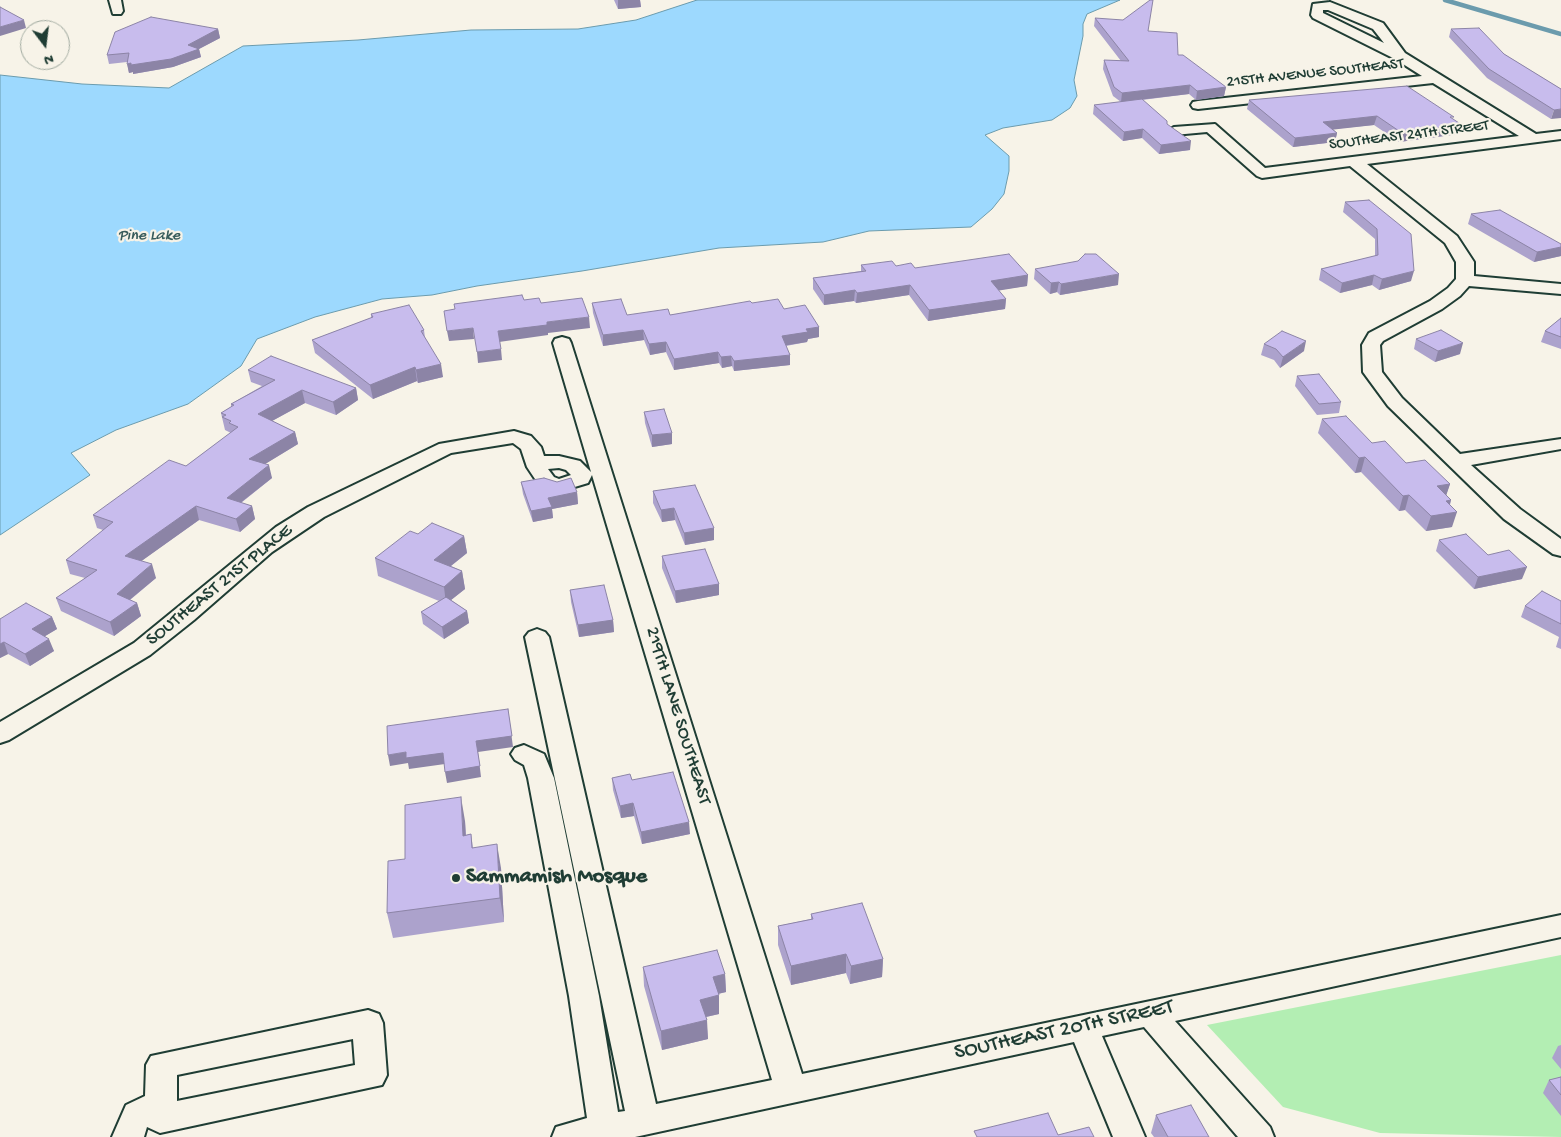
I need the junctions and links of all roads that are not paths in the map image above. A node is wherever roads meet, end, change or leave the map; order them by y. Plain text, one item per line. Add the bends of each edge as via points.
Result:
1 (1400, 56) junction
2 (1436, 78) junction
3 (1198, 105) dead end
4 (1174, 132) edge
5 (1561, 135) edge
6 (1534, 138) junction
7 (1353, 161) junction
8 (1464, 280) junction
9 (1561, 289) edge
10 (562, 343) dead end
11 (1558, 444) dead end
12 (1455, 461) junction
13 (536, 463) dead end
14 (1561, 549) edge
15 (537, 637) dead end
16 (0, 734) edge
17 (524, 754) dead end
18 (1561, 926) edge
19 (1151, 1014) junction
20 (1083, 1028) junction
21 (791, 1089) junction
22 (160, 1106) junction
23 (623, 1128) edge
24 (128, 1137) edge
25 (568, 1137) edge
26 (1129, 1137) edge
27 (1258, 1137) edge

1 - 1 street, 215TH AVENUE SOUTHEAST via 1378,26 1330,6 1317,7 1317,15
1 - 2 street, 215TH AVENUE SOUTHEAST
2 - 3 street, 215TH AVENUE SOUTHEAST
2 - 6 street, 215TH AVENUE SOUTHEAST
4 - 7 street, SOUTHEAST 24TH STREET via 1210,127 1262,173
5 - 6 street, SOUTHEAST 24TH STREET
6 - 7 street, SOUTHEAST 24TH STREET
7 - 8 street via 1450,240 1465,262
8 - 9 street
8 - 12 street via 1436,305 1376,336 1371,345 1374,372 1382,387
10 - 21 street, 219TH LANE SOUTHEAST
11 - 12 street
12 - 14 street via 1512,514
13 - 16 street, SOUTHEAST 21ST PLACE via 531,446 514,437 446,448 316,512 284,532 186,616 142,649
15 - 23 street
17 - 23 street via 535,760 540,778 584,996
18 - 19 street, SOUTHEAST 20TH STREET
19 - 20 street, SOUTHEAST 20TH STREET
19 - 27 street
20 - 21 street, SOUTHEAST 20TH STREET
20 - 26 street
21 - 23 street, SOUTHEAST 20TH STREET
22 - 22 street via 160,1119 371,1075 368,1023 162,1064
22 - 24 street via 137,1115
23 - 25 street, SOUTHEAST 20TH STREET

